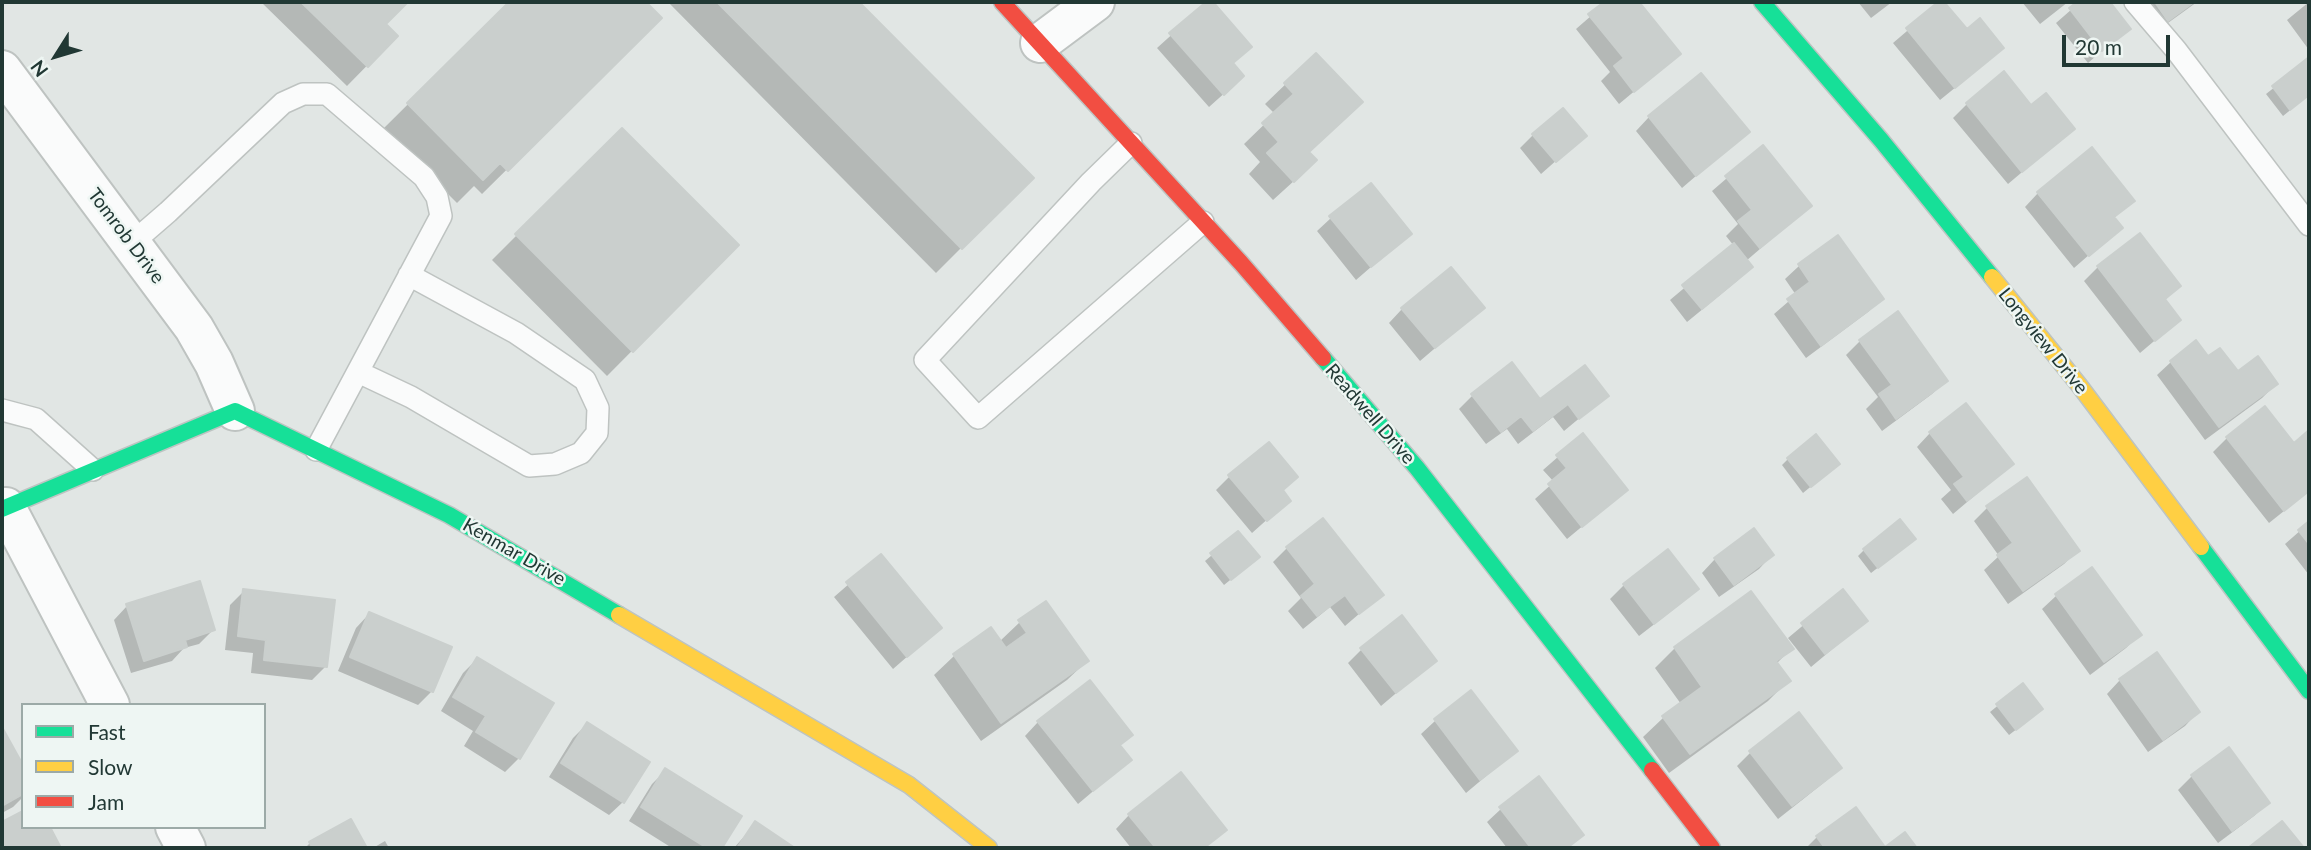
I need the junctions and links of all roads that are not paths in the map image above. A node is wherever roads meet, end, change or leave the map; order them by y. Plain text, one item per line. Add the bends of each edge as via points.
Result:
1 (1002, 2) edge
2 (1095, 2) edge
3 (1762, 2) edge
4 (2135, 2) edge
5 (1040, 43) junction
6 (2, 70) edge
7 (1131, 143) junction
8 (1203, 222) junction
9 (2309, 225) edge
10 (131, 244) junction
11 (409, 275) junction
12 (358, 372) junction
13 (2, 410) edge
14 (235, 411) junction
15 (316, 450) junction
16 (93, 470) junction
17 (4, 508) edge
18 (2309, 691) edge
19 (109, 703) edge
20 (175, 829) edge
21 (186, 848) edge
22 (989, 848) edge
23 (1712, 848) edge

1 - 5 street, Readwell Drive
2 - 5 street
3 - 18 street, Longview Drive via 1881,140 2079,386
4 - 9 lane
5 - 7 street, Readwell Drive
6 - 10 street, Tomrob Drive
7 - 8 street, Readwell Drive
7 - 8 lane via 925,360 978,418
8 - 23 street, Readwell Drive via 1416,468
10 - 11 lane via 283,103 303,94 327,94 424,177 437,197 440,216
10 - 14 street, Tomrob Drive via 194,328
11 - 12 lane
11 - 12 lane via 516,333 585,380 598,408 597,433 581,453 555,464 529,466 411,397
12 - 15 lane
13 - 16 lane via 36,419
14 - 15 street, Kenmar Drive
14 - 16 street
15 - 22 street, Kenmar Drive via 449,515 835,739 909,785
16 - 17 street
17 - 19 street
20 - 21 street

